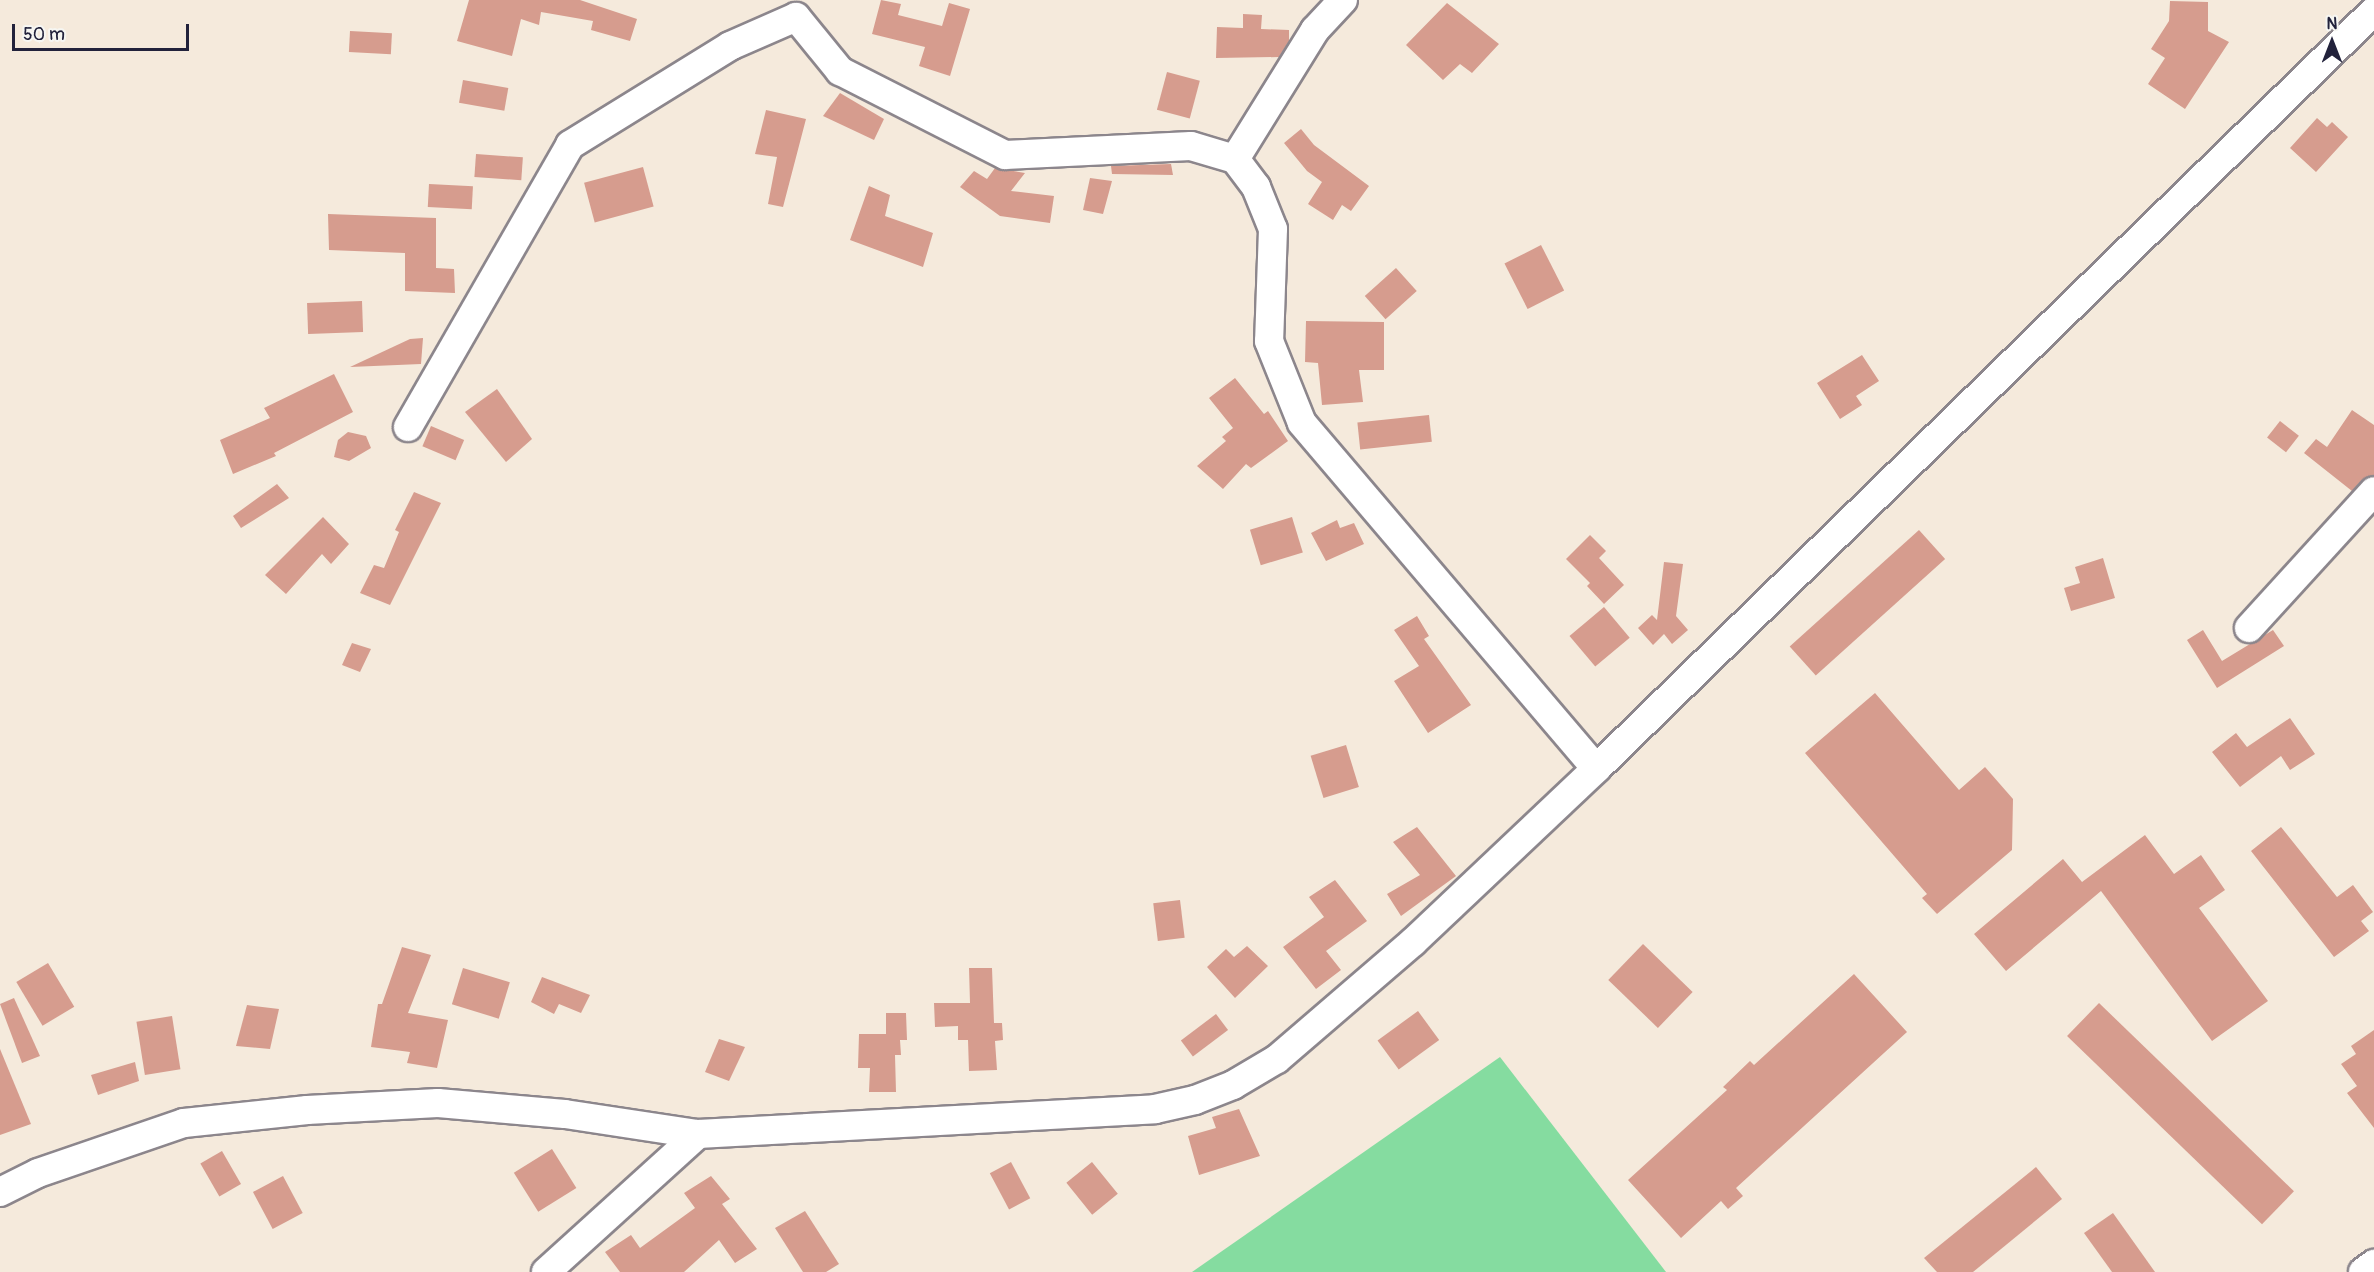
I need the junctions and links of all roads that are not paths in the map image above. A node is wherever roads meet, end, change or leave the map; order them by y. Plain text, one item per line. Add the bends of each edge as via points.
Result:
1 (1343, 0) edge
2 (796, 8) edge
3 (2374, 11) edge
4 (1235, 159) junction
5 (408, 426) dead end
6 (2374, 491) edge
7 (2249, 628) dead end
8 (1596, 769) junction
9 (698, 1134) junction
10 (0, 1191) edge
11 (2374, 1264) edge
12 (546, 1272) edge
13 (2363, 1272) edge

1 - 4 street via 1315,30
2 - 4 street via 840,71 1005,155 1191,146
2 - 5 street via 570,145
3 - 8 street
4 - 8 street via 1256,187 1273,229 1269,341 1302,423
6 - 7 street
8 - 9 street via 1413,942 1277,1059 1214,1092 1155,1109 1108,1113
9 - 10 street via 565,1114 438,1103 307,1110 184,1123 38,1173
9 - 12 street
11 - 13 street

